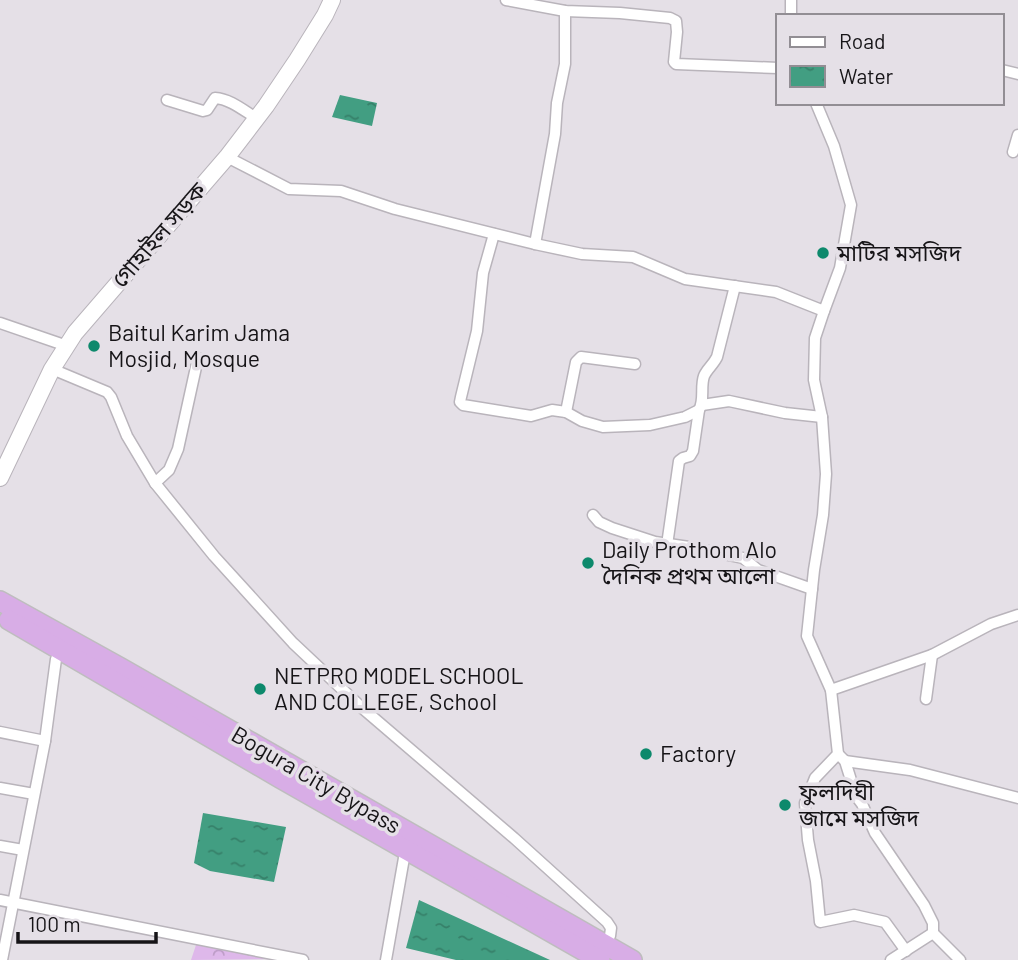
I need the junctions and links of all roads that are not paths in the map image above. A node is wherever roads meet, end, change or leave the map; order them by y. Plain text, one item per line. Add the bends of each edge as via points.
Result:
1 (332, 0) edge
2 (506, 0) edge
3 (565, 11) junction
4 (776, 68) edge
5 (167, 100) dead end
6 (817, 105) edge
7 (256, 118) junction
8 (1018, 135) edge
9 (1013, 152) dead end
10 (227, 157) junction
11 (494, 234) junction
12 (535, 244) junction
13 (735, 286) junction
14 (824, 311) junction
15 (0, 323) edge
16 (67, 345) junction
17 (198, 358) dead end
18 (635, 364) dead end
19 (52, 369) junction
20 (700, 407) junction
21 (566, 412) junction
22 (822, 417) junction
23 (0, 478) edge
24 (155, 483) junction
25 (593, 515) dead end
26 (667, 545) junction
27 (812, 589) junction
28 (0, 601) edge
29 (0, 615) edge
30 (1018, 615) edge
31 (932, 654) junction
32 (56, 659) dead end
33 (831, 690) junction
34 (926, 699) dead end
35 (0, 732) edge
36 (45, 741) junction
37 (841, 758) junction
38 (0, 788) edge
39 (34, 794) junction
40 (1018, 798) edge
41 (0, 846) edge
42 (23, 850) junction
43 (404, 858) dead end
44 (0, 900) edge
45 (13, 903) junction
46 (933, 933) junction
47 (610, 936) dead end
48 (906, 951) junction
49 (1, 958) edge
50 (303, 960) edge
51 (386, 960) edge
52 (600, 960) edge
53 (632, 960) edge
54 (891, 960) edge
55 (960, 960) edge

1 - 7 main road, গোহাইল সড়ক
2 - 3 street
3 - 4 street via 676,21 676,64
3 - 12 street via 565,64
5 - 7 street via 202,111 219,98
6 - 14 street via 851,205 841,268
7 - 10 main road, গোহাইল সড়ক
8 - 9 street
10 - 11 street via 289,189 341,191
10 - 16 main road, গোহাইল সড়ক
11 - 12 street
11 - 21 street via 460,402 531,416 552,410
12 - 13 street via 582,254 633,257 685,279
13 - 14 street via 776,292
13 - 20 street via 716,357 704,378
14 - 22 street via 815,338 814,380
15 - 16 street
16 - 19 main road, গোহাইল সড়ক
17 - 24 street via 178,449 169,470
18 - 21 street via 581,357 576,362
19 - 23 main road, গোহাইল সড়ক
19 - 24 street via 107,392
20 - 21 street via 685,417 650,425 603,427
20 - 22 street via 729,401
20 - 26 street via 693,451 679,461
22 - 27 street via 826,474
24 - 47 street via 293,643 590,906 611,928
25 - 26 street via 612,528
26 - 27 street via 743,558 758,570
27 - 33 street via 807,636
28 - 53 highway, Bogura City Bypass
29 - 52 highway, Bogura City Bypass
30 - 31 street
31 - 33 street
31 - 34 street
32 - 36 street
33 - 37 street
35 - 36 street
36 - 39 street
37 - 40 street via 911,770
37 - 46 street via 875,833 924,905
37 - 48 street via 816,778 806,803 820,922 854,915 885,922
38 - 39 street
39 - 42 street
41 - 42 street
42 - 45 street
43 - 51 street
44 - 45 street
45 - 49 street
45 - 50 street
46 - 48 street
46 - 55 street
48 - 54 street

